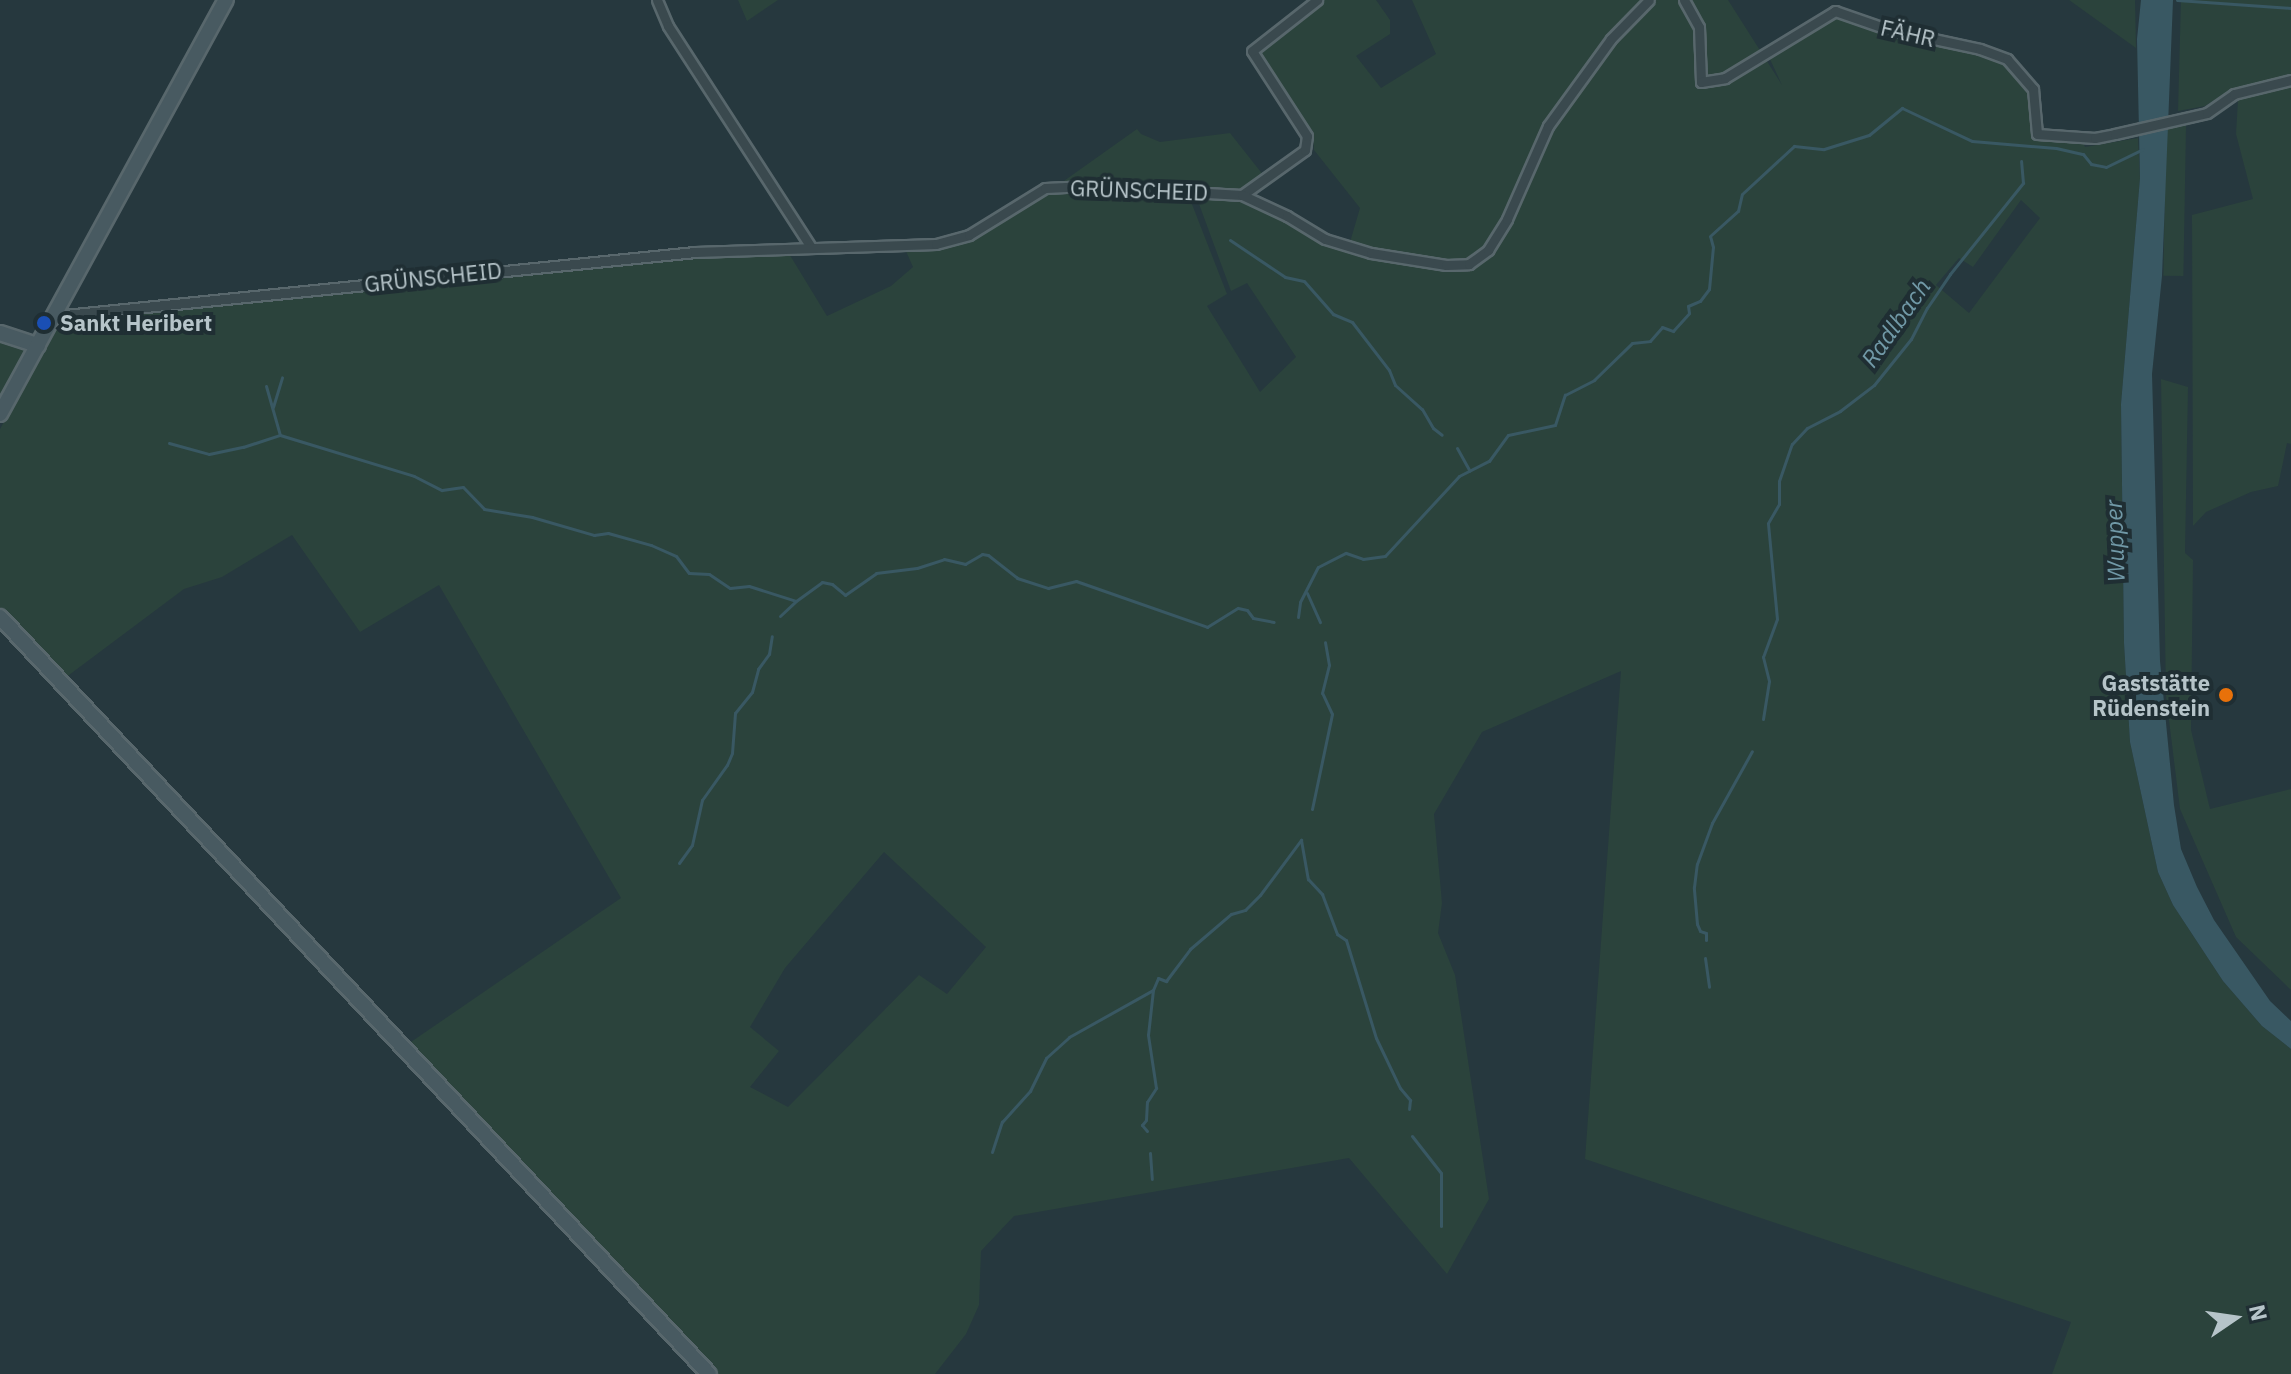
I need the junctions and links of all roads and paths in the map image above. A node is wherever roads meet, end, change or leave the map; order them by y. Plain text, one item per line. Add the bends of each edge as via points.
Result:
1 (226, 0) edge
2 (657, 0) edge
3 (1317, 0) edge
4 (1649, 0) edge
5 (1684, 0) edge
6 (2291, 80) edge
7 (1242, 195) junction
8 (811, 247) junction
9 (55, 316) junction
10 (0, 333) edge
11 (38, 345) junction
12 (0, 414) edge
13 (0, 617) edge
14 (709, 1374) edge

1 - 9 street
2 - 8 street via 668,26
3 - 7 street via 1252,51 1307,136 1305,150
4 - 7 street, GRÜNSCHEID via 1611,39 1548,126 1507,219 1488,250 1469,264 1371,253 1325,239
5 - 6 street, FÄHR via 1699,27 1701,82 1725,78 1835,11 2007,59 2033,89 2037,134 2115,134 2198,115 2234,94
7 - 8 street, GRÜNSCHEID via 1045,188 969,235 936,244
8 - 9 street, GRÜNSCHEID via 513,268
9 - 11 street
10 - 11 street
11 - 12 street
13 - 14 street

